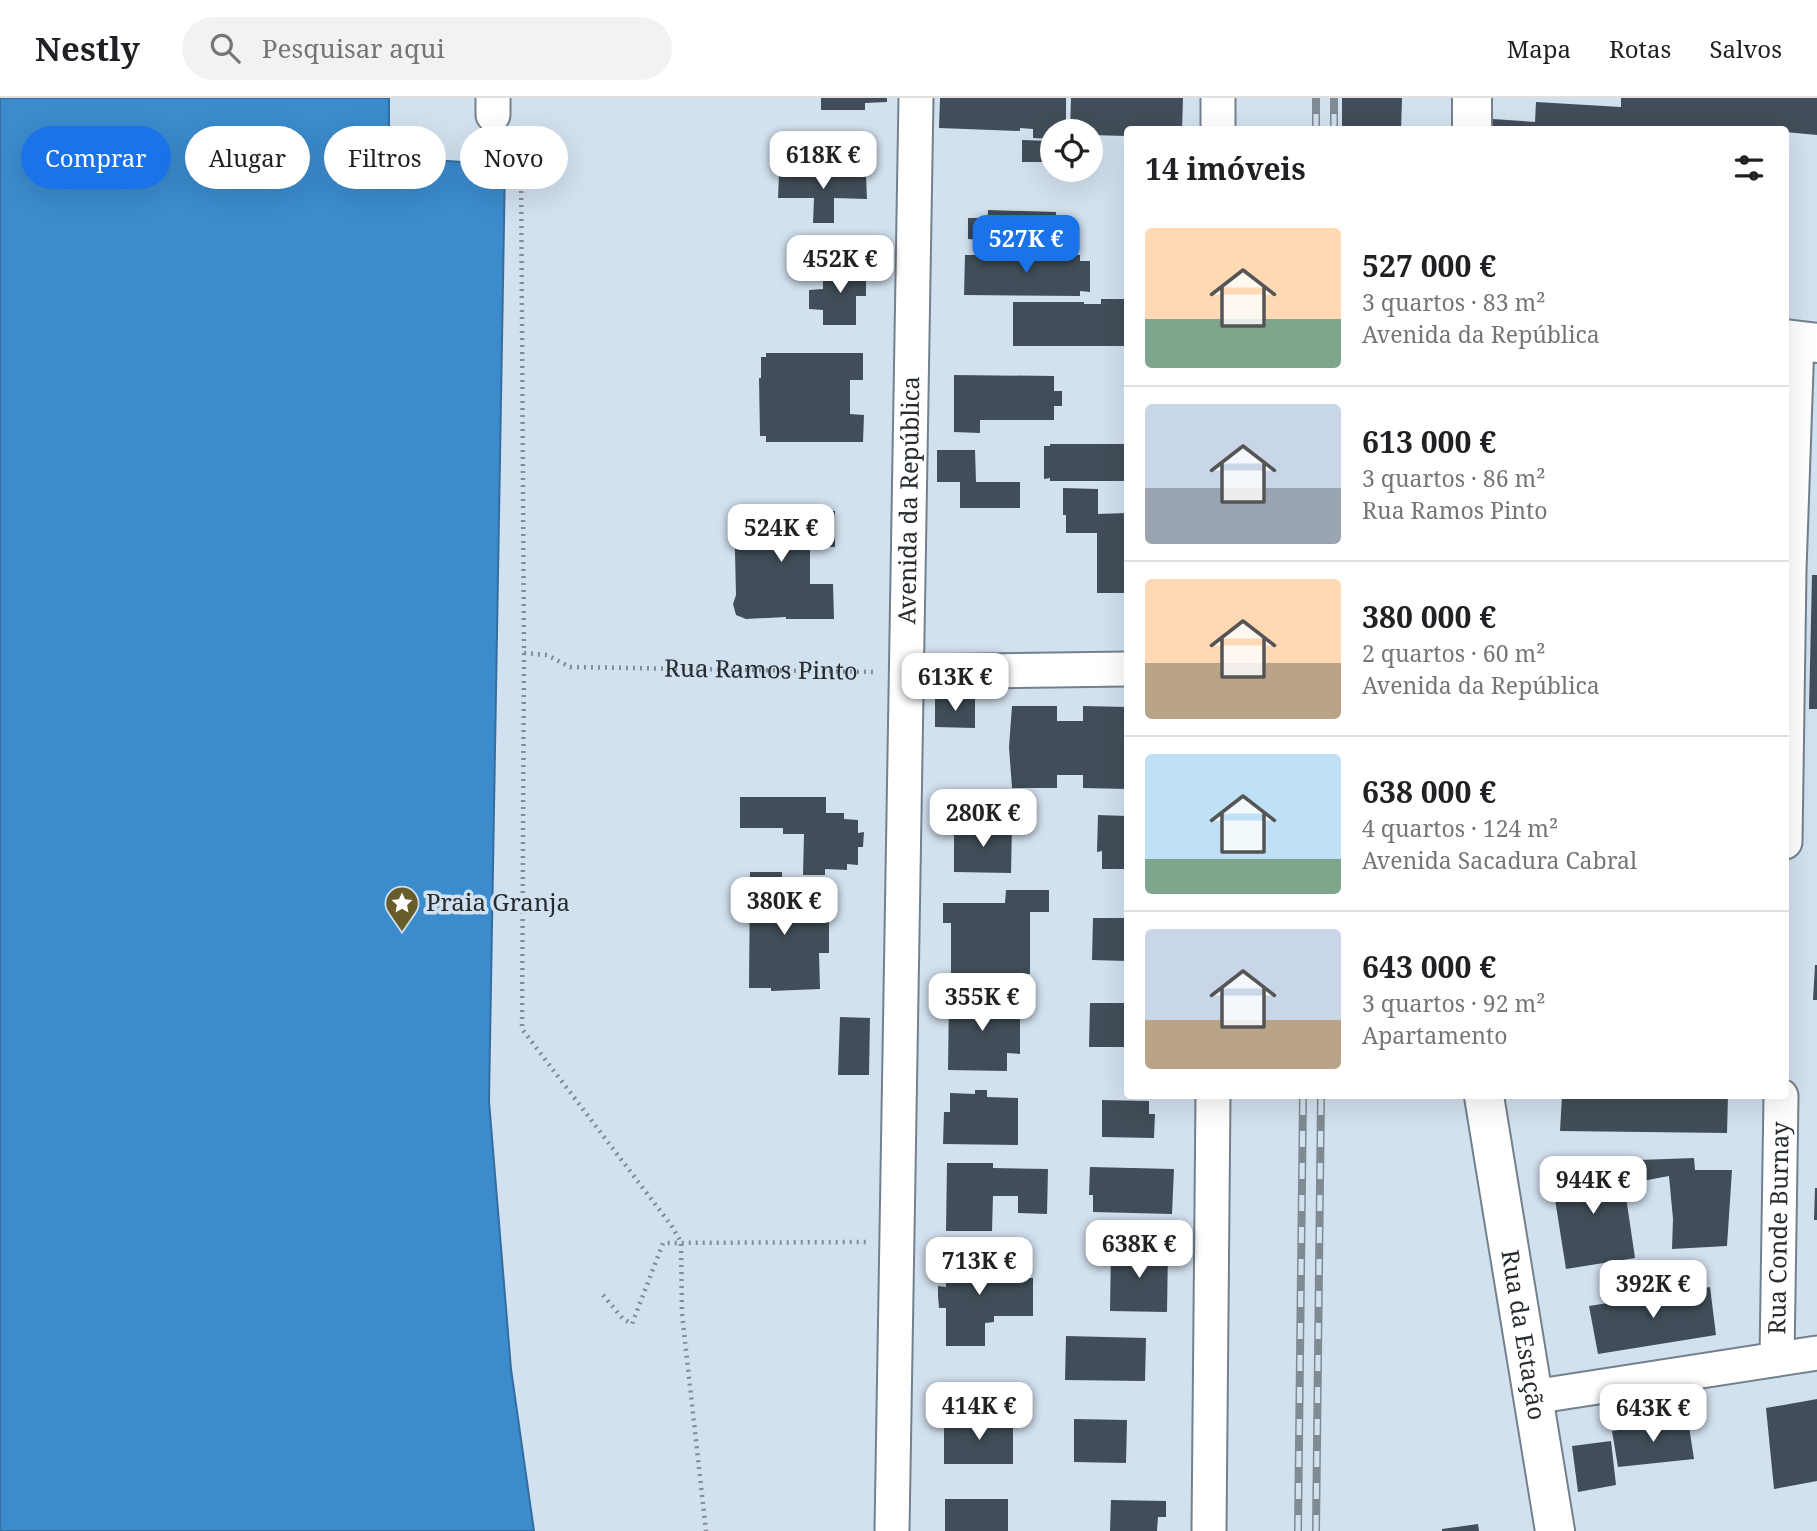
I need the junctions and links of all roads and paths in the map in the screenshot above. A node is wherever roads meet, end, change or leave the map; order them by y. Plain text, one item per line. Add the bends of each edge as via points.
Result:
1 (916, 98) edge
2 (1218, 98) edge
3 (1472, 98) edge
4 (1218, 126) edge
5 (1472, 126) edge
6 (522, 189) edge
7 (1800, 341) edge
8 (1789, 570) edge
9 (524, 653) junction
10 (1124, 669) edge
11 (907, 672) junction
12 (1213, 1099) edge
13 (1484, 1099) edge
14 (1781, 1099) edge
15 (681, 1242) junction
16 (874, 1242) dead end
17 (603, 1295) dead end
18 (1817, 1353) edge
19 (1777, 1359) junction
20 (1533, 1397) junction
21 (706, 1531) edge
22 (892, 1531) edge
23 (1209, 1531) edge
24 (1555, 1531) edge

1 - 11 street, Avenida da República
2 - 4 street
3 - 5 main road
6 - 9 path, bridge
7 - 8 street
9 - 11 path, Rua Ramos Pinto via 547,655 570,667
9 - 15 path, bridge via 522,1029
10 - 11 street
11 - 22 street, Avenida da República
12 - 23 street
13 - 20 main road, Rua da Estação
14 - 19 street, Rua Conde Burnay
15 - 16 path
15 - 17 path via 663,1243 632,1324
15 - 21 path, bridge via 682,1314
18 - 19 street
19 - 20 street
20 - 24 main road, Rua da Estação

